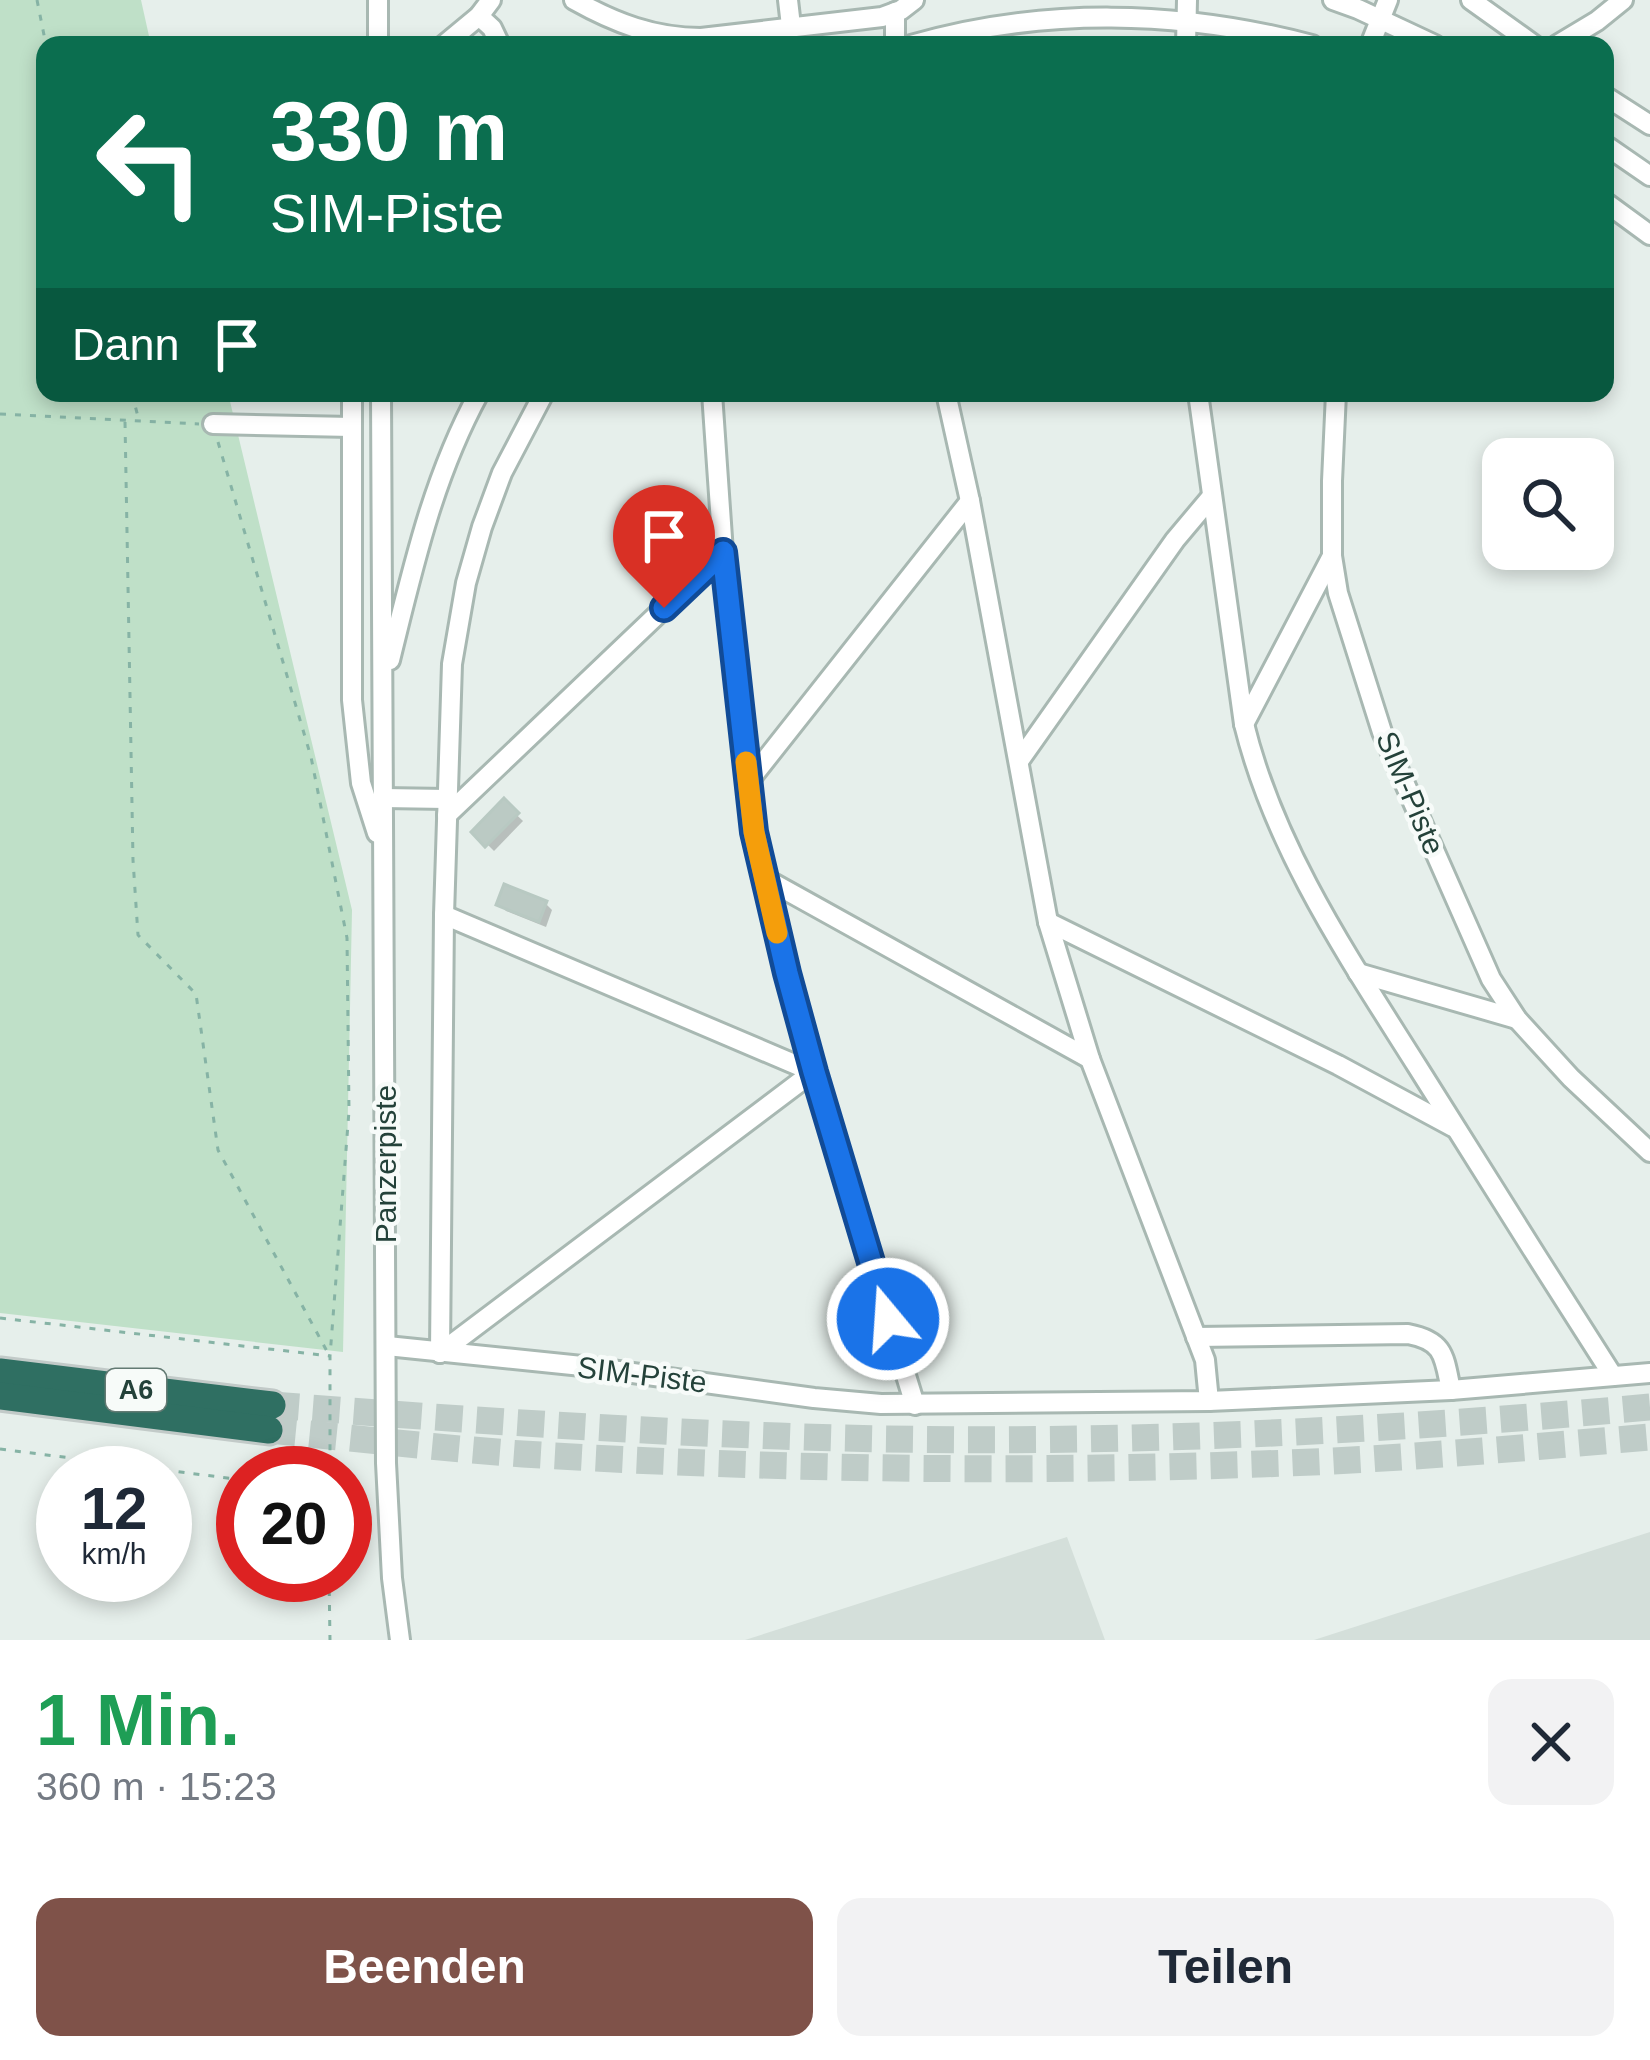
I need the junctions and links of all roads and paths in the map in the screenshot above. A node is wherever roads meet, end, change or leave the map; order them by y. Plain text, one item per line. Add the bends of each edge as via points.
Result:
1 (37, 0) edge
2 (378, 0) edge
3 (574, 0) edge
4 (788, 0) edge
5 (914, 0) edge
6 (1187, 0) edge
7 (1333, 0) edge
8 (1623, 0) edge
9 (1480, 3) edge
10 (485, 8) edge
11 (1383, 9) edge
12 (895, 12) junction
13 (1187, 21) junction
14 (791, 26) junction
15 (44, 36) edge
16 (378, 36) edge
17 (454, 36) edge
18 (496, 36) edge
19 (663, 36) edge
20 (716, 36) edge
21 (895, 36) edge
22 (941, 36) edge
23 (1186, 36) edge
24 (1279, 36) edge
25 (1423, 36) edge
26 (1522, 36) edge
27 (1572, 36) edge
28 (1614, 102) edge
29 (1650, 125) edge
30 (1614, 151) edge
31 (1650, 176) edge
32 (1614, 209) edge
33 (1650, 235) edge
34 (134, 402) edge
35 (352, 402) edge
36 (381, 402) edge
37 (475, 402) edge
38 (539, 402) edge
39 (713, 402) edge
40 (948, 402) edge
41 (1199, 402) edge
42 (1335, 402) edge
43 (0, 414) edge
44 (125, 422) junction
45 (139, 423) junction
46 (213, 424) junction
47 (352, 427) junction
48 (1212, 496) junction
49 (970, 501) junction
50 (723, 552) junction
51 (1332, 556) junction
52 (382, 688) junction
53 (1244, 724) junction
54 (1018, 760) junction
55 (748, 782) junction
56 (383, 798) junction
57 (447, 807) junction
58 (384, 852) junction
59 (764, 878) junction
60 (444, 915) junction
61 (1048, 922) junction
62 (1358, 973) junction
63 (1516, 1019) junction
64 (1090, 1059) junction
65 (814, 1072) junction
66 (1457, 1130) junction
67 (1650, 1152) edge
68 (0, 1318) edge
69 (1196, 1337) junction
70 (387, 1346) junction
71 (440, 1353) junction
72 (330, 1356) junction
73 (0, 1372) edge
74 (1650, 1373) edge
75 (1613, 1376) junction
76 (1451, 1390) junction
77 (0, 1396) edge
78 (1209, 1401) junction
79 (915, 1405) junction
80 (329, 1446) edge
81 (0, 1448) edge
82 (216, 1476) edge
83 (329, 1602) edge
84 (329, 1640) edge
85 (400, 1640) edge

1 - 15 path
2 - 16 street
3 - 19 street
4 - 14 street
5 - 12 street
6 - 13 street
7 - 11 street
8 - 27 street
9 - 26 street
10 - 17 street
10 - 18 street
11 - 25 street
12 - 14 street
12 - 21 street
13 - 22 street via 1088,17
13 - 23 street
13 - 24 street
14 - 20 street
28 - 29 street
30 - 31 street
32 - 33 street
34 - 45 path
35 - 47 street
36 - 52 street, Panzerpiste
37 - 52 street, Panzerpiste via 416,549
38 - 57 street via 502,473 466,584 452,664
39 - 50 street
40 - 49 street
41 - 48 street
42 - 51 street, SIM-Piste
43 - 44 path
44 - 45 path
44 - 72 path via 138,934 196,994 218,1150
45 - 46 path
46 - 47 street
46 - 72 path via 311,757 347,938 349,1111
47 - 58 street via 352,700 361,783
48 - 53 street
48 - 54 street
49 - 54 street
49 - 55 street
50 - 55 street
50 - 57 street
51 - 53 street, SIM-Piste
51 - 63 street, SIM-Piste via 1382,732 1479,954
52 - 56 street, Panzerpiste
53 - 62 street via 1288,845
54 - 61 street
55 - 59 street
56 - 57 street
56 - 58 street, Panzerpiste
57 - 60 street
58 - 70 street, Panzerpiste
59 - 64 street
59 - 65 street
60 - 65 street
60 - 71 street
61 - 64 street
61 - 66 street
62 - 63 street
62 - 66 street
63 - 67 street, SIM-Piste
64 - 69 street
65 - 71 street
65 - 79 street
66 - 75 street
68 - 72 path
69 - 76 street via 1424,1337 1444,1356
69 - 78 street
70 - 71 street, SIM-Piste
70 - 85 street, Panzerpiste via 386,1463
71 - 79 street, SIM-Piste
72 - 80 path
73 - 77 highway, A6 via 270,1418
74 - 75 street, SIM-Piste
75 - 76 street, SIM-Piste
76 - 78 street, SIM-Piste
78 - 79 street, SIM-Piste
81 - 82 path
83 - 84 path

